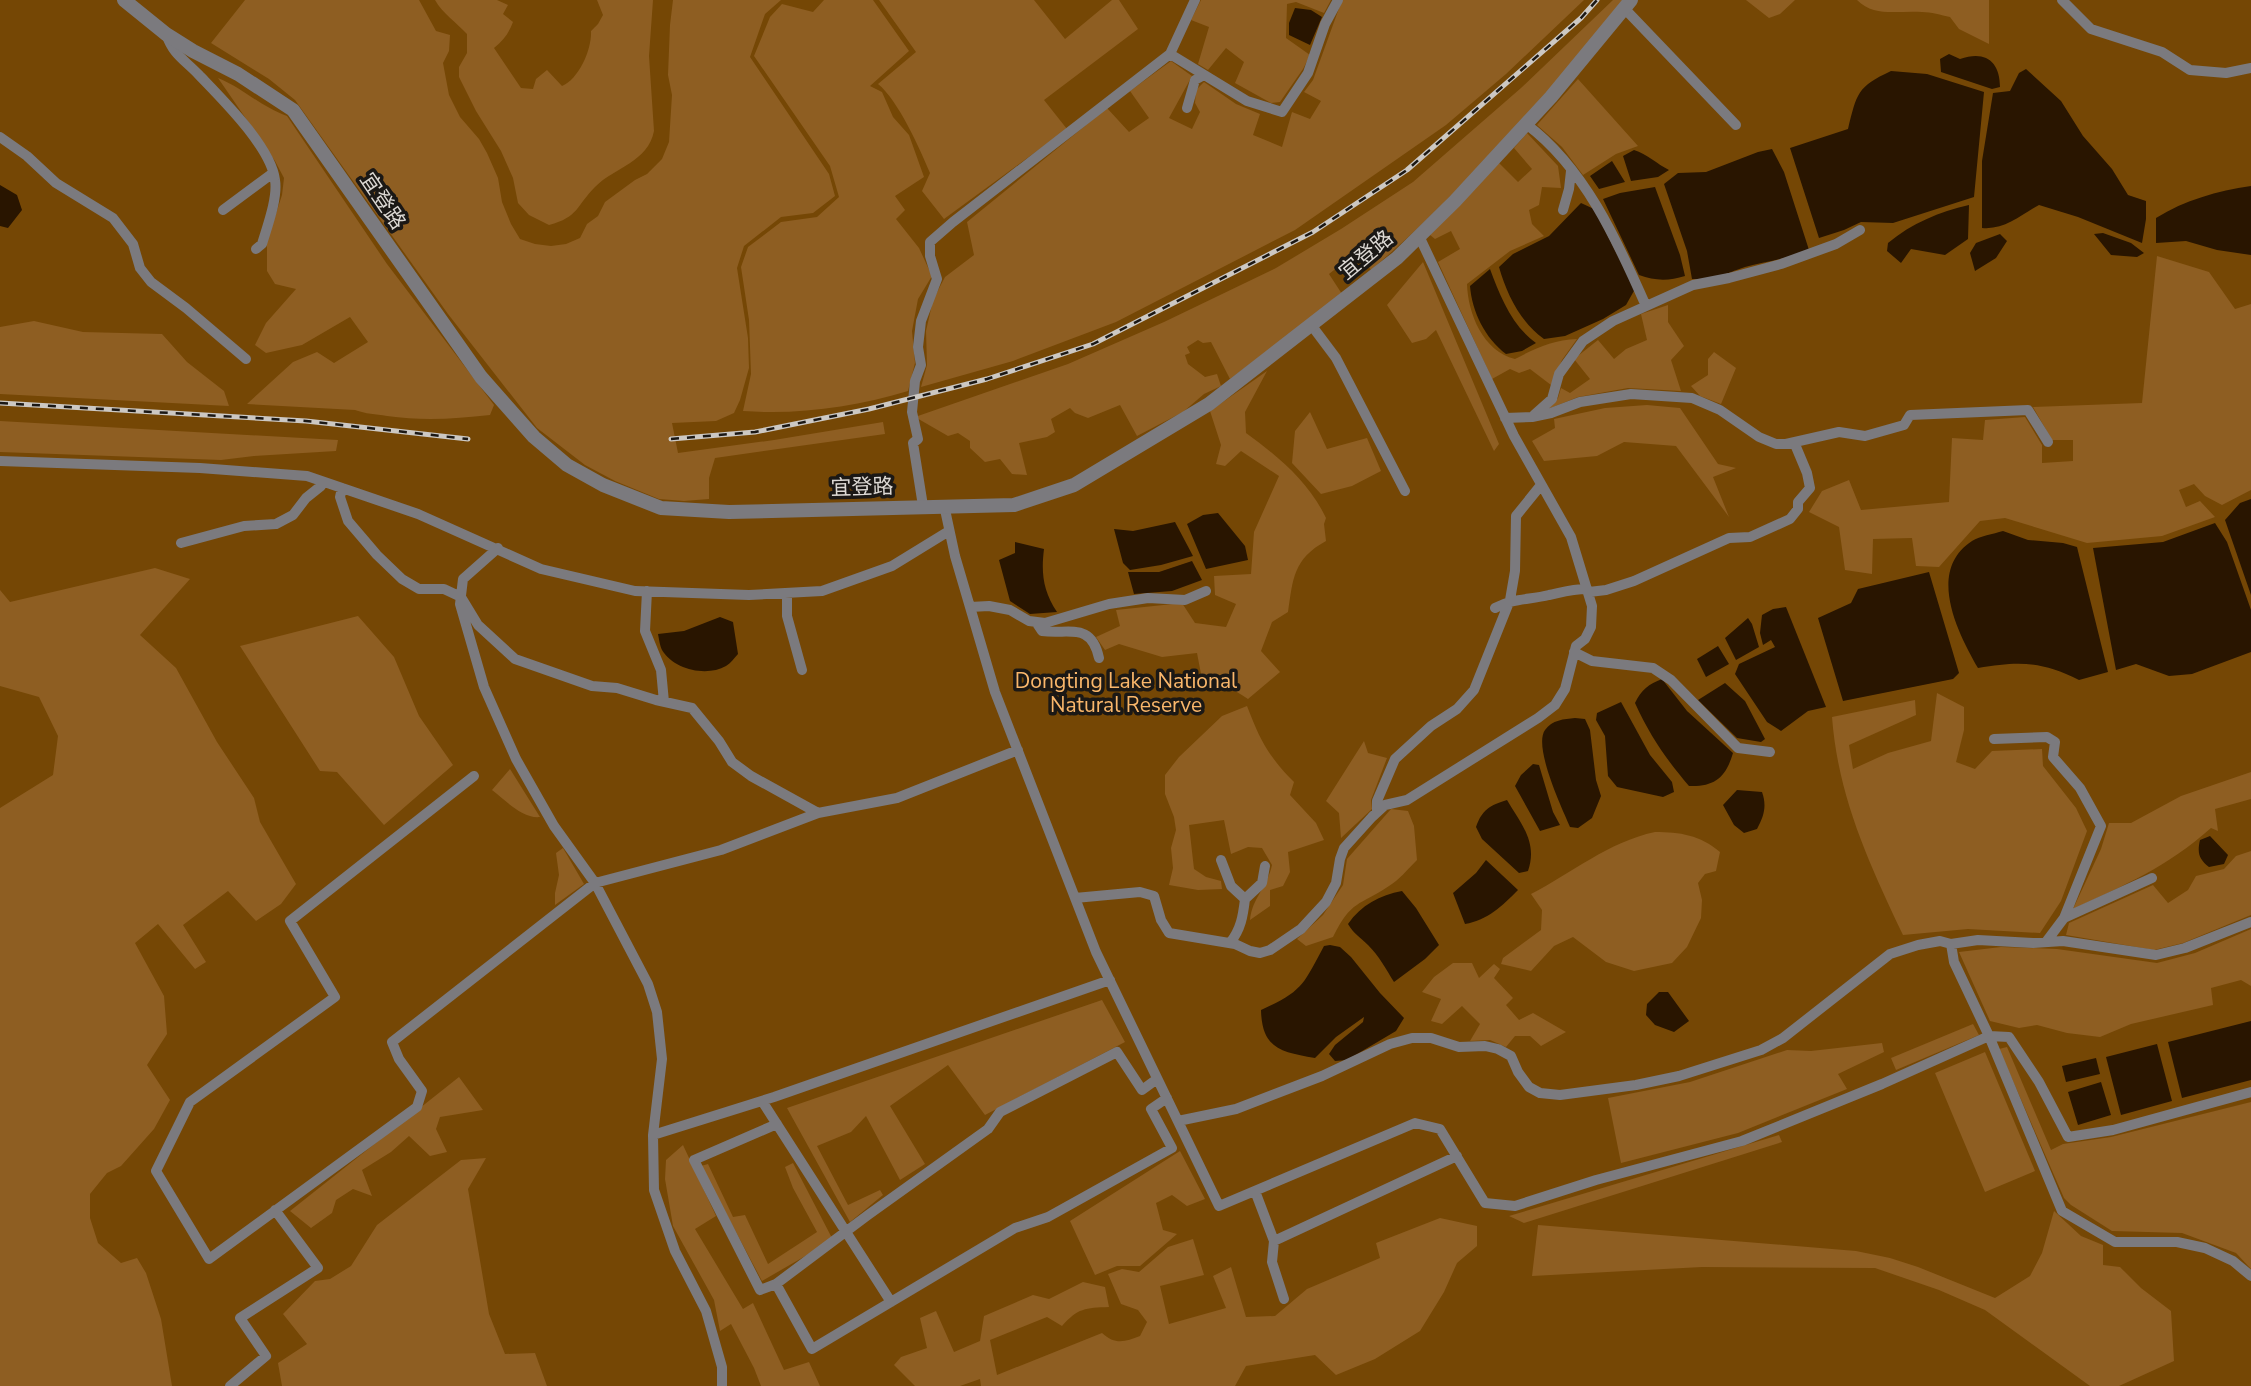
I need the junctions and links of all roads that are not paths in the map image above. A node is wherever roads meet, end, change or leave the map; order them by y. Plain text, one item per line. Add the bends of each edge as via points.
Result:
1 (124, 0) edge
2 (1195, 0) edge
3 (1338, 0) edge
4 (2062, 0) edge
5 (1628, 4) edge
6 (166, 34) junction
7 (1170, 54) junction
8 (2251, 68) edge
9 (1204, 75) junction
10 (1187, 108) dead end
11 (1526, 124) junction
12 (1737, 125) dead end
13 (0, 137) edge
14 (1571, 171) junction
15 (273, 173) junction
16 (223, 210) dead end
17 (1563, 210) dead end
18 (1860, 230) dead end
19 (1419, 236) junction
20 (256, 249) dead end
21 (1646, 306) junction
22 (1312, 326) junction
23 (246, 359) dead end
24 (1532, 417) junction
25 (1505, 418) junction
26 (1794, 442) junction
27 (2048, 442) dead end
28 (0, 461) edge
29 (1541, 485) junction
30 (321, 486) dead end
31 (342, 488) junction
32 (1405, 491) dead end
33 (944, 505) junction
34 (923, 506) junction
35 (950, 531) junction
36 (181, 543) dead end
37 (498, 548) junction
38 (1588, 590) junction
39 (647, 591) junction
40 (1206, 591) dead end
41 (787, 593) junction
42 (461, 597) junction
43 (1510, 600) junction
44 (970, 607) junction
45 (1495, 608) dead end
46 (1035, 622) junction
47 (1574, 652) junction
48 (1098, 658) dead end
49 (803, 670) dead end
50 (664, 702) junction
51 (1994, 739) dead end
52 (1018, 750) junction
53 (1770, 752) dead end
54 (474, 776) dead end
55 (1377, 812) junction
56 (818, 813) junction
57 (1221, 860) dead end
58 (1265, 866) dead end
59 (2152, 878) dead end
60 (595, 883) junction
61 (1075, 898) junction
62 (1245, 899) junction
63 (2064, 918) junction
64 (2251, 922) edge
65 (2046, 942) junction
66 (1230, 943) junction
67 (1951, 944) junction
68 (1110, 980) junction
69 (1989, 1036) junction
70 (1157, 1079) junction
71 (1142, 1090) junction
72 (2251, 1092) edge
73 (1167, 1098) junction
74 (762, 1101) junction
75 (1151, 1109) junction
76 (1178, 1121) junction
77 (777, 1124) junction
78 (653, 1135) junction
79 (1457, 1156) junction
80 (1255, 1191) junction
81 (275, 1210) junction
82 (846, 1231) junction
83 (1274, 1241) junction
84 (2251, 1276) edge
85 (776, 1284) junction
86 (1284, 1299) dead end
87 (891, 1302) junction
88 (230, 1386) edge
89 (722, 1386) edge

1 - 6 street, 宜登路
2 - 7 street
3 - 9 street via 1308,74 1282,112 1247,101
4 - 8 street via 2091,29 2162,52 2190,70 2226,73
5 - 11 street, 宜登路
5 - 12 street
6 - 15 street via 172,50 249,131
6 - 34 street, 宜登路 via 293,110 481,377 534,437 566,464 603,485 661,508 729,512
7 - 9 street
7 - 34 street via 930,242 937,279 921,321 921,365 912,412
9 - 10 street via 1195,80
11 - 14 street via 1549,141
11 - 19 street, 宜登路
13 - 23 street via 56,183 113,218 133,244 140,268 151,282
14 - 17 street
14 - 21 street via 1618,241
15 - 16 street
15 - 20 street via 272,205 262,244
18 - 21 street via 1781,264 1693,285
19 - 22 street, 宜登路
19 - 25 street
21 - 24 street via 1583,341 1559,374 1552,399
22 - 32 street via 1336,358
22 - 33 street, 宜登路 via 1209,404 1074,485 1014,505
24 - 25 street
24 - 26 street via 1580,402 1631,394 1692,398 1720,410 1759,438 1776,444
25 - 29 street
26 - 27 street via 1839,432 1866,436 1904,425 1910,415 2028,410
26 - 38 street via 1810,488 1790,519 1749,537 1729,538 1634,581
28 - 31 street via 307,476
29 - 38 street via 1571,537
29 - 43 street via 1516,516 1516,571
30 - 36 street via 293,515 276,524 244,526
31 - 37 street
31 - 42 street via 340,497 348,522 402,579 419,589 444,589
33 - 34 street, 宜登路
33 - 35 street
35 - 41 street via 892,566 822,591
35 - 44 street
37 - 39 street via 541,569
37 - 42 street via 463,579
38 - 43 street
38 - 47 street via 1591,627
39 - 41 street
39 - 50 street via 645,631 661,670
40 - 46 street via 1185,600 1135,600
41 - 49 street via 787,616
42 - 50 street via 478,625 515,659 592,686
42 - 60 street via 484,687 516,759 554,826
43 - 45 street
43 - 55 street via 1474,690 1395,759 1377,801
44 - 46 street via 1010,610
44 - 52 street
46 - 48 street via 1042,631 1074,630 1087,636 1096,646
47 - 53 street via 1592,661 1653,668 1671,680 1738,748
47 - 55 street via 1565,689 1555,705 1407,800
50 - 56 street via 692,708 732,762
51 - 63 street via 2047,737 2055,742 2053,757 2080,788 2101,826
52 - 56 street via 897,798
52 - 61 street
54 - 81 street via 290,921 335,998 190,1102 156,1171 209,1259
55 - 66 street via 1344,848 1326,902 1301,929 1260,953
56 - 60 street via 721,850
57 - 62 street via 1231,886
58 - 62 street via 1262,883
59 - 63 street
60 - 78 street via 648,984 657,1012 662,1059
60 - 81 street via 392,1042 422,1091 417,1107
61 - 66 street via 1140,892 1154,896 1170,933
61 - 68 street
62 - 66 street via 1244,916
63 - 65 street
64 - 65 street via 2156,955
65 - 67 street
67 - 69 street via 1954,962
67 - 76 street via 1940,941 1890,954 1783,1038 1761,1050 1679,1076 1560,1096 1529,1087 1511,1056 1498,1049 1412,1038 1236,1109
68 - 70 street
68 - 74 street
69 - 72 street via 2008,1037 2068,1137 2113,1130
69 - 79 street via 1742,1141 1515,1206 1485,1203
69 - 84 street via 2062,1211 2115,1242 2177,1242 2205,1248
70 - 71 street
70 - 73 street
71 - 75 street
71 - 82 street via 1117,1052 1000,1112 988,1129
73 - 75 street
73 - 76 street
74 - 77 street
74 - 78 street
75 - 87 street via 1172,1148 1048,1217 1015,1228
76 - 80 street via 1219,1206
77 - 82 street
77 - 85 street via 694,1160 760,1290
78 - 89 street via 654,1190 675,1251 706,1311 722,1367
79 - 80 street via 1440,1129 1415,1122
79 - 83 street
80 - 83 street
81 - 88 street via 318,1268 240,1318 266,1356
82 - 85 street
82 - 87 street
83 - 86 street via 1272,1262
85 - 87 street via 812,1349

